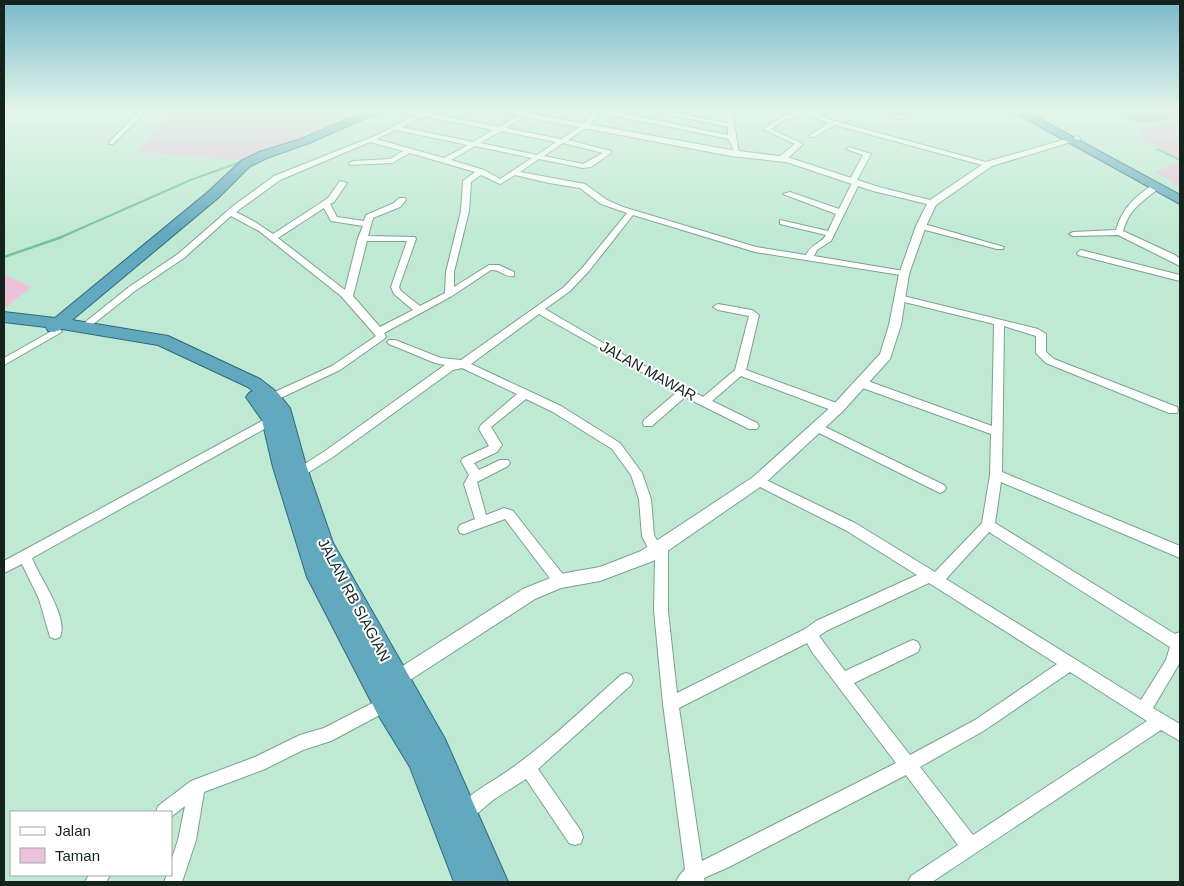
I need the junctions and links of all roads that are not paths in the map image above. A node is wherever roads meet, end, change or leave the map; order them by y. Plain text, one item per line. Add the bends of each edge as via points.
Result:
1 (285, 151) edge
2 (342, 151) edge
3 (408, 151) edge
4 (415, 151) edge
5 (461, 151) edge
6 (511, 151) edge
7 (548, 151) edge
8 (606, 151) edge
9 (728, 151) edge
10 (791, 151) edge
11 (858, 151) edge
12 (957, 151) edge
13 (1031, 151) edge
14 (1094, 151) edge
15 (1096, 151) edge
16 (737, 153) joint
17 (541, 157) junction
18 (782, 159) junction
19 (446, 160) junction
20 (353, 163) dead end
21 (989, 164) junction
22 (481, 172) junction
23 (516, 173) junction
24 (854, 182) junction
25 (342, 184) dead end
26 (1156, 187) junction
27 (788, 194) dead end
28 (1180, 194) edge
29 (402, 200) dead end
30 (1180, 200) edge
31 (932, 203) junction
32 (326, 204) junction
33 (632, 212) junction
34 (231, 213) junction
35 (842, 213) junction
36 (783, 222) dead end
37 (366, 224) junction
38 (921, 226) junction
39 (1119, 232) junction
40 (831, 234) junction
41 (1073, 234) dead end
42 (274, 237) junction
43 (362, 238) junction
44 (1000, 247) dead end
45 (1081, 253) dead end
46 (809, 258) junction
47 (1180, 263) edge
48 (511, 274) dead end
49 (904, 274) junction
50 (1180, 278) edge
51 (449, 294) junction
52 (348, 298) junction
53 (899, 298) junction
54 (718, 307) dead end
55 (420, 310) junction
56 (540, 310) junction
57 (4, 317) edge
58 (999, 322) junction
59 (4, 325) edge
60 (64, 328) junction
61 (379, 332) junction
62 (392, 342) dead end
63 (157, 343) junction
64 (4, 362) edge
65 (463, 364) junction
66 (740, 372) junction
67 (861, 383) junction
68 (684, 391) junction
69 (525, 394) junction
70 (272, 398) junction
71 (704, 402) junction
72 (838, 408) junction
73 (1172, 410) dead end
74 (272, 420) junction
75 (648, 423) dead end
76 (754, 426) dead end
77 (817, 427) junction
78 (997, 432) junction
79 (504, 463) dead end
80 (299, 473) junction
81 (996, 475) junction
82 (476, 476) junction
83 (758, 481) junction
84 (940, 488) dead end
85 (482, 522) junction
86 (988, 525) junction
87 (464, 530) dead end
88 (659, 549) junction
89 (1180, 552) edge
90 (25, 555) junction
91 (4, 567) edge
92 (933, 578) junction
93 (560, 581) junction
94 (55, 632) dead end
95 (810, 634) junction
96 (1179, 641) edge
97 (913, 647) dead end
98 (1069, 664) junction
99 (396, 680) junction
100 (626, 680) dead end
101 (843, 680) junction
102 (386, 704) junction
103 (671, 704) junction
104 (1143, 710) junction
105 (1161, 721) junction
106 (1180, 733) edge
107 (908, 765) junction
108 (528, 768) junction
109 (197, 787) junction
110 (165, 811) edge
111 (465, 813) junction
112 (575, 837) dead end
113 (971, 847) junction
114 (692, 879) edge
115 (173, 882) edge
116 (469, 882) edge
117 (493, 882) edge
118 (917, 882) edge

1 - 60 highway via 252,167
2 - 34 street via 280,176
3 - 20 street via 392,161
4 - 19 street
5 - 19 street
6 - 17 street
7 - 17 street
8 - 17 street via 609,152 583,166
9 - 16 street
10 - 18 street
11 - 24 street via 868,154
12 - 21 street
13 - 21 street
14 - 26 highway
15 - 28 highway
16 - 18 street
17 - 23 street
18 - 24 street
19 - 22 street
21 - 31 street
22 - 23 street via 500,182
22 - 51 street via 467,181 465,211 450,272
23 - 33 street via 582,186 611,206
24 - 31 street
24 - 35 street
25 - 32 street
26 - 30 highway
26 - 39 street via 1135,203
27 - 35 street
29 - 37 street via 370,216
31 - 38 street
32 - 37 street via 334,219
32 - 42 street
33 - 46 street via 755,249
33 - 56 street via 586,269
34 - 42 street
34 - 60 street via 181,256
35 - 40 street
36 - 40 street
37 - 43 street
38 - 44 street
38 - 49 street
39 - 41 street
39 - 47 street
40 - 46 street via 824,244 814,248
42 - 52 street
43 - 52 street
43 - 55 street via 412,239 395,287
45 - 50 street
46 - 49 street
48 - 51 street via 491,267
49 - 53 street
51 - 55 street
52 - 61 street
53 - 58 street
53 - 67 street via 886,356
54 - 66 street via 754,315
55 - 61 street
56 - 65 street
56 - 68 street, JALAN MAWAR
57 - 60 highway
58 - 73 street via 1039,332 1041,353 1058,365
58 - 78 street
59 - 60 highway
60 - 63 highway
60 - 64 street
61 - 70 street via 381,337 336,368
62 - 65 street via 439,361
63 - 70 highway, JALAN RB SIAGIAN via 254,383
63 - 74 highway, JALAN RB SIAGIAN via 255,396
65 - 69 street
65 - 80 street via 450,367
66 - 71 street, JALAN MAWAR
66 - 72 street
67 - 72 street
67 - 78 street
68 - 71 street, JALAN MAWAR
68 - 75 street
69 - 82 street via 485,427 496,445 467,461
69 - 88 street via 557,408 616,446 636,473 645,499 648,536
70 - 80 highway, JALAN RB SIAGIAN via 284,413
71 - 76 street
72 - 77 street
74 - 90 street
74 - 102 highway, JALAN RB SIAGIAN via 318,577
77 - 83 street
77 - 84 street
78 - 81 street
79 - 82 street
80 - 99 highway, JALAN RB SIAGIAN via 322,546
81 - 86 street
81 - 89 street
82 - 85 street via 470,484
83 - 88 street
83 - 92 street via 851,527
85 - 87 street
85 - 93 street via 504,513 509,515
86 - 92 street
86 - 96 street
88 - 93 street via 600,574
88 - 103 street via 661,611
90 - 91 street
90 - 94 street via 45,596
92 - 95 street via 821,626
92 - 98 street
93 - 99 street via 530,594
95 - 101 street
95 - 103 street
96 - 104 street via 1172,664
97 - 101 street
98 - 104 street
98 - 107 street via 980,724
99 - 111 highway, JALAN RB SIAGIAN via 436,748
100 - 108 street
101 - 107 street
102 - 109 street via 326,736 300,743
102 - 116 highway, JALAN RB SIAGIAN via 419,758
103 - 114 street
104 - 105 street
105 - 106 street
105 - 113 street
107 - 113 street
107 - 114 street
108 - 111 street via 487,794
108 - 112 street
109 - 110 street
109 - 115 street via 187,840
111 - 117 highway, JALAN RB SIAGIAN
113 - 118 street

